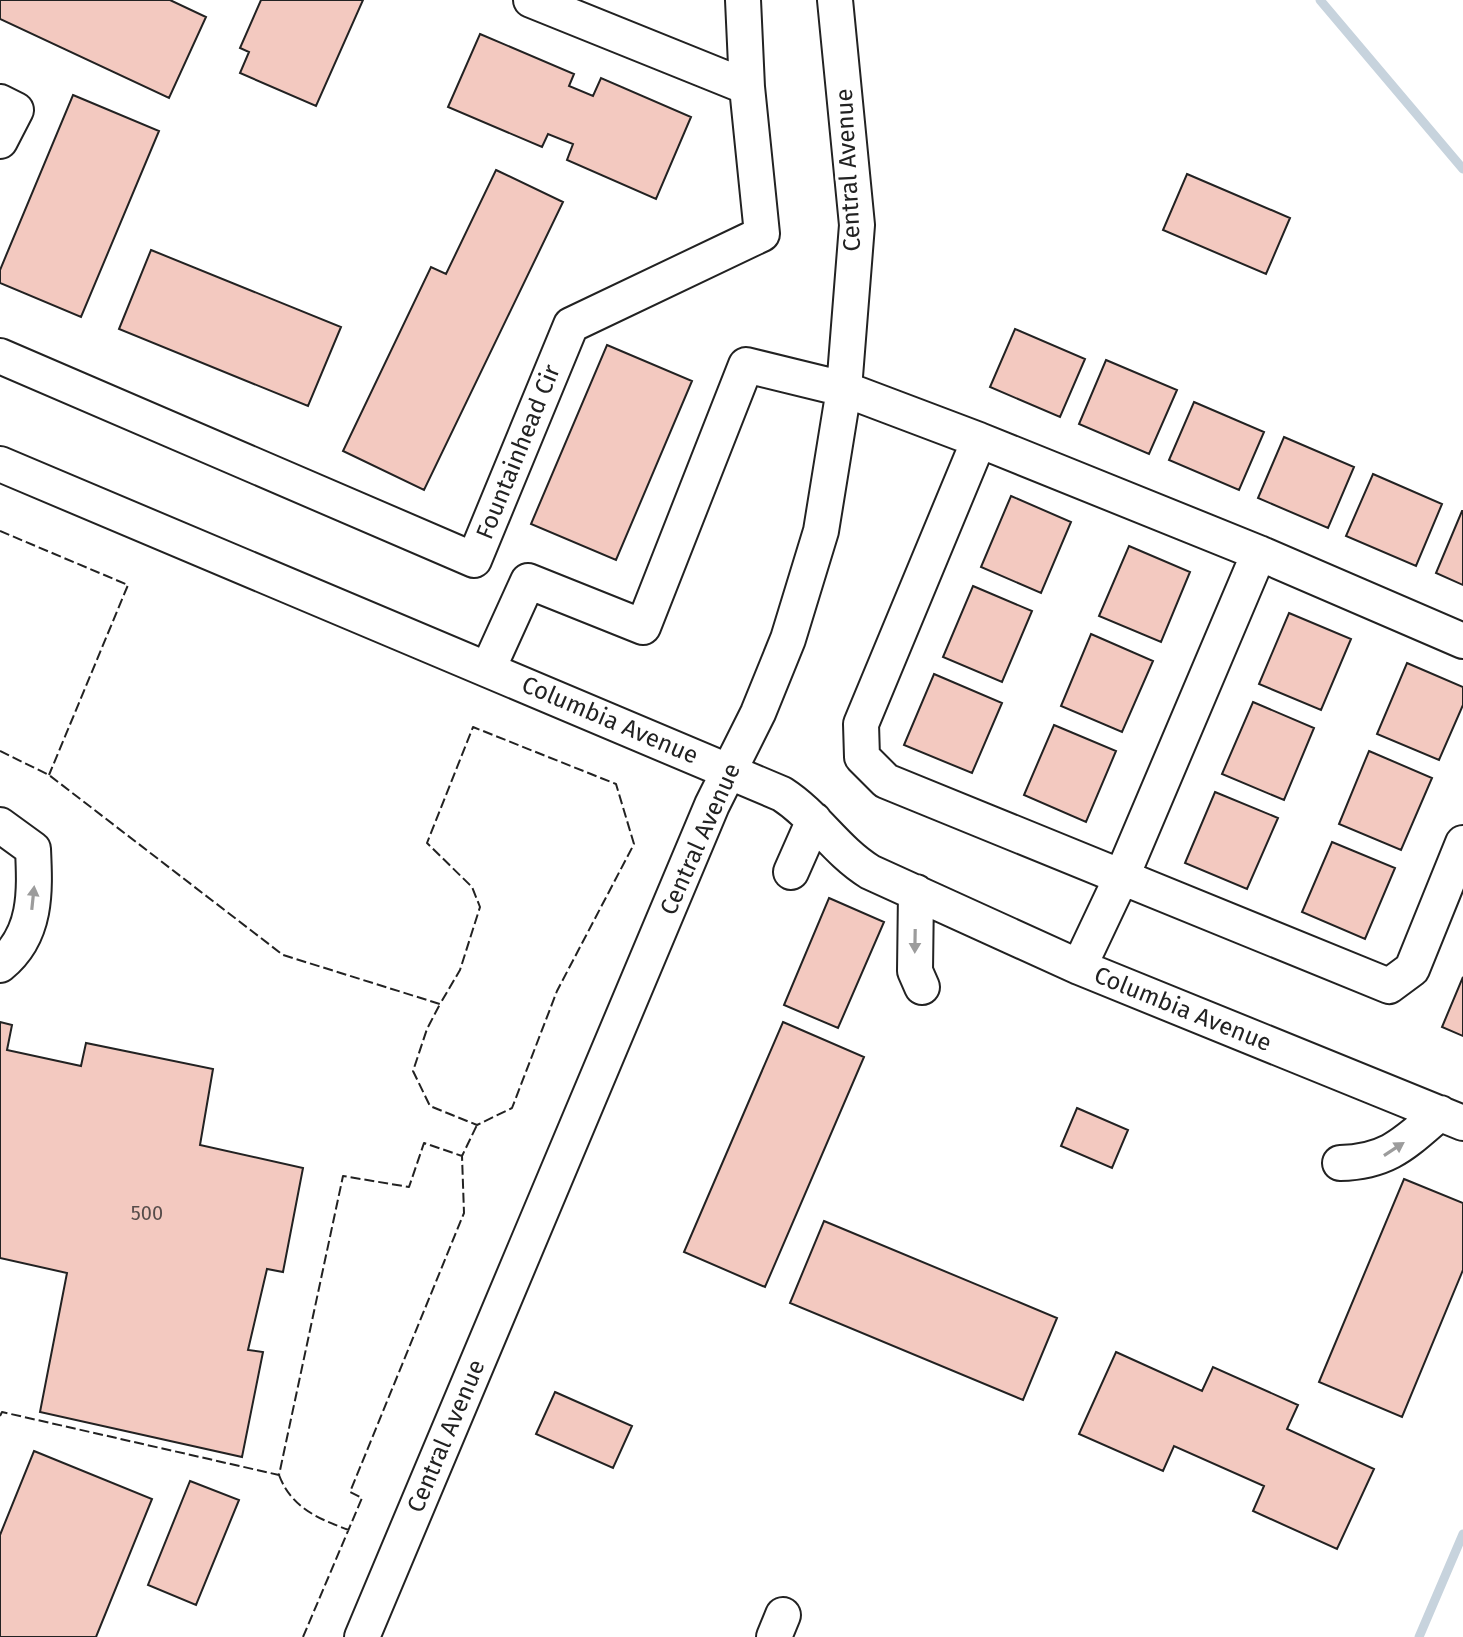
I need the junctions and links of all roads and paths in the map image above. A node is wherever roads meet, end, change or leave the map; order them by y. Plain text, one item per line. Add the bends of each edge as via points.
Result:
1 (531, 0) edge
2 (743, 0) edge
3 (835, 0) edge
4 (747, 87) junction
5 (0, 102) edge
6 (0, 141) edge
7 (0, 356) edge
8 (844, 389) junction
9 (979, 440) junction
10 (0, 464) edge
11 (1259, 553) junction
12 (1463, 641) edge
13 (488, 669) junction
14 (730, 770) junction
15 (814, 820) junction
16 (0, 825) edge
17 (1463, 843) edge
18 (791, 872) dead end
19 (1122, 876) junction
20 (916, 892) junction
21 (0, 965) edge
22 (1079, 967) junction
23 (922, 987) dead end
24 (1451, 1118) edge
25 (1340, 1163) dead end
26 (362, 1637) edge

1 - 4 street
2 - 4 street, Fountainhead Cir
3 - 8 street, Central Avenue via 857,225
4 - 7 street, Fountainhead Cir via 762,234 571,325 474,560
5 - 6 street via 16,110
8 - 9 street
8 - 13 street via 746,365 643,627 528,581
8 - 14 street, Central Avenue via 821,531 788,639
9 - 11 street
9 - 19 street via 861,724 862,757 886,781
10 - 13 street, Columbia Avenue
11 - 12 street
11 - 19 street
13 - 14 street, Columbia Avenue
14 - 15 street, Columbia Avenue via 782,794
14 - 26 street, Central Avenue
15 - 18 street
15 - 20 street, Columbia Avenue via 849,859
21 -> 16 street via 15,953 36,902 33,849
17 - 19 street via 1412,969 1389,986
19 - 22 street
20 - 22 street, Columbia Avenue
20 -> 23 street via 915,971
22 - 24 street, Columbia Avenue
25 -> 24 street via 1367,1163 1392,1153

